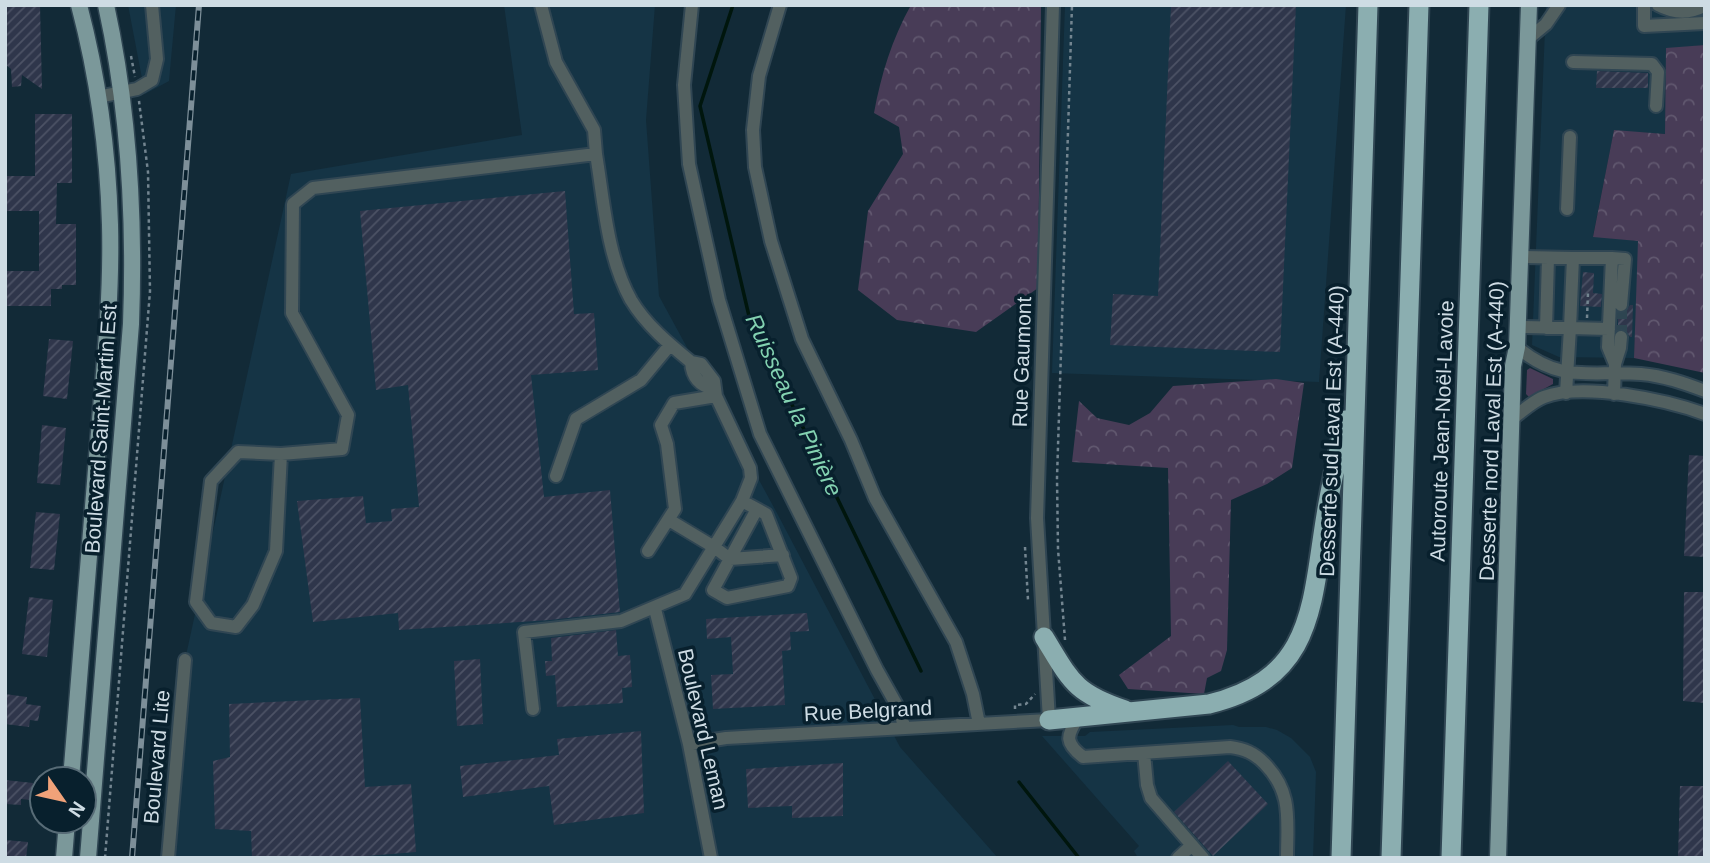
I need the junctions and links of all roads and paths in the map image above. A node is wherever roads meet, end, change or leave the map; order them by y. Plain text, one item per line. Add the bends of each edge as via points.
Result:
1 (79, 5) edge
2 (106, 5) edge
3 (152, 5) edge
4 (541, 5) edge
5 (692, 5) edge
6 (780, 5) edge
7 (1053, 5) edge
8 (1072, 5) edge
9 (1368, 5) edge
10 (1419, 5) edge
11 (1479, 5) edge
12 (1530, 5) edge
13 (1559, 5) edge
14 (1644, 5) edge
15 (1658, 5) edge
16 (1704, 6) edge
17 (1705, 23) edge
18 (1528, 39) junction
19 (1573, 62) dead end
20 (121, 92) junction
21 (99, 97) junction
22 (1656, 106) dead end
23 (1570, 137) dead end
24 (596, 155) junction
25 (1567, 209) dead end
26 (1521, 257) junction
27 (1548, 257) junction
28 (1573, 258) junction
29 (1612, 258) junction
30 (1588, 293) dead end
31 (1621, 305) tunnel mouth
32 (1518, 327) junction
33 (1546, 328) junction
34 (1570, 328) junction
35 (1586, 328) junction
36 (1609, 329) junction
37 (1621, 337) tunnel mouth
38 (670, 345) junction
39 (1517, 347) junction
40 (1357, 364) junction
41 (1615, 369) junction
42 (1568, 372) junction
43 (1705, 391) edge
44 (715, 393) junction
45 (1566, 393) junction
46 (1614, 394) junction
47 (1705, 414) edge
48 (1513, 418) junction
49 (281, 454) junction
50 (556, 476) dead end
51 (742, 501) junction
52 (757, 509) junction
53 (669, 520) junction
54 (714, 547) junction
55 (648, 551) dead end
56 (783, 555) junction
57 (730, 559) junction
58 (655, 609) junction
59 (1044, 637) junction
60 (1065, 646) dead end
61 (185, 660) dead end
62 (1036, 689) dead end
63 (1015, 705) dead end
64 (533, 709) dead end
65 (1126, 711) junction
66 (1049, 720) junction
67 (979, 724) junction
68 (1073, 725) junction
69 (904, 727) junction
70 (689, 744) junction
71 (1144, 753) junction
72 (72, 765) edge
73 (66, 835) edge
74 (1192, 845) junction
75 (1341, 856) edge
76 (64, 858) edge
77 (88, 858) edge
78 (168, 858) edge
79 (710, 858) edge
80 (1178, 858) edge
81 (1203, 858) edge
82 (1286, 858) edge
83 (1391, 858) edge
84 (1451, 858) edge
85 (1498, 858) edge

1 - 21 main road, Boulevard Saint-Martin Est
2 - 20 main road, Boulevard Saint-Martin Est
3 - 20 street via 155,75 147,84
4 - 24 street via 556,62 594,130
5 - 69 street via 684,85 689,164 719,300 760,434
6 - 67 street via 759,76 753,130 755,167 771,241 802,339 875,498 956,642
7 - 59 street, Rue Gaumont via 1038,467
8 - 60 path, Rue Gaumont via 1057,491
9 - 40 highway, Desserte sud Laval Est (A-440)
10 - 83 highway, Autoroute Jean-Noël-Lavoie
11 - 84 highway, Autoroute Jean-Noël-Lavoie
12 - 18 main road, Desserte nord Laval Est (A-440)
13 - 18 street
14 - 15 street
14 - 17 street via 1644,26
15 - 16 street via 1693,12
18 - 26 main road, Desserte nord Laval Est (A-440)
19 - 22 street via 1652,64 1658,72
20 - 21 street
20 - 77 main road, Boulevard Saint-Martin Est via 132,202 133,280
21 - 72 main road, Boulevard Saint-Martin Est via 109,202 109,287
23 - 25 street
24 - 38 street via 616,268 632,302
24 - 49 street via 313,188 293,204 292,313 348,415 342,449
26 - 27 street
26 - 32 main road, Desserte nord Laval Est (A-440)
27 - 28 street
27 - 33 street
28 - 29 street
28 - 34 street
29 - 31 street via 1625,259
29 - 36 street
30 - 35 path
32 - 33 street
32 - 39 main road, Desserte nord Laval Est (A-440)
33 - 34 street
34 - 35 street
34 - 42 street
35 - 36 street
36 - 41 street via 1608,347
37 - 41 street
38 - 44 street via 691,362 701,364 714,381
38 - 50 street via 641,380 576,419
39 - 42 street via 1534,361
39 - 48 main road, Desserte nord Laval Est (A-440)
40 - 65 highway via 1326,515 1315,596 1294,649 1264,681 1232,698 1188,708
40 - 75 highway, Desserte sud Laval Est (A-440)
41 - 42 street
41 - 43 street
41 - 46 street
42 - 45 street
44 - 51 street via 751,468
44 - 53 street via 674,403 661,425 675,509
45 - 46 street
45 - 48 street via 1539,399
46 - 47 street via 1668,401
48 - 85 main road, Desserte nord Laval Est (A-440)
49 - 49 street via 238,452 211,481 196,602 211,623 236,626 253,605 276,551
51 - 52 street
51 - 54 street
52 - 56 street via 766,514
52 - 57 street
53 - 54 street
53 - 55 street
54 - 57 street
54 - 58 street via 685,594
56 - 57 street
56 - 57 street via 791,578 788,586 727,598 713,590
58 - 64 street via 621,621 524,632
58 - 70 street, Boulevard Leman
59 - 65 highway via 1080,689
59 - 66 street, Rue Gaumont
61 - 78 street, Boulevard Lite
62 - 63 path via 1029,701
65 - 68 highway
66 - 67 street, Rue Belgrand
66 - 68 highway
67 - 69 street, Rue Belgrand
68 - 71 street via 1072,747 1083,757
69 - 70 street, Rue Belgrand
70 - 79 street, Boulevard Leman
71 - 74 street via 1151,799
71 - 82 street via 1230,747 1253,753 1284,790
73 - 76 main road
74 - 80 street
74 - 81 street

